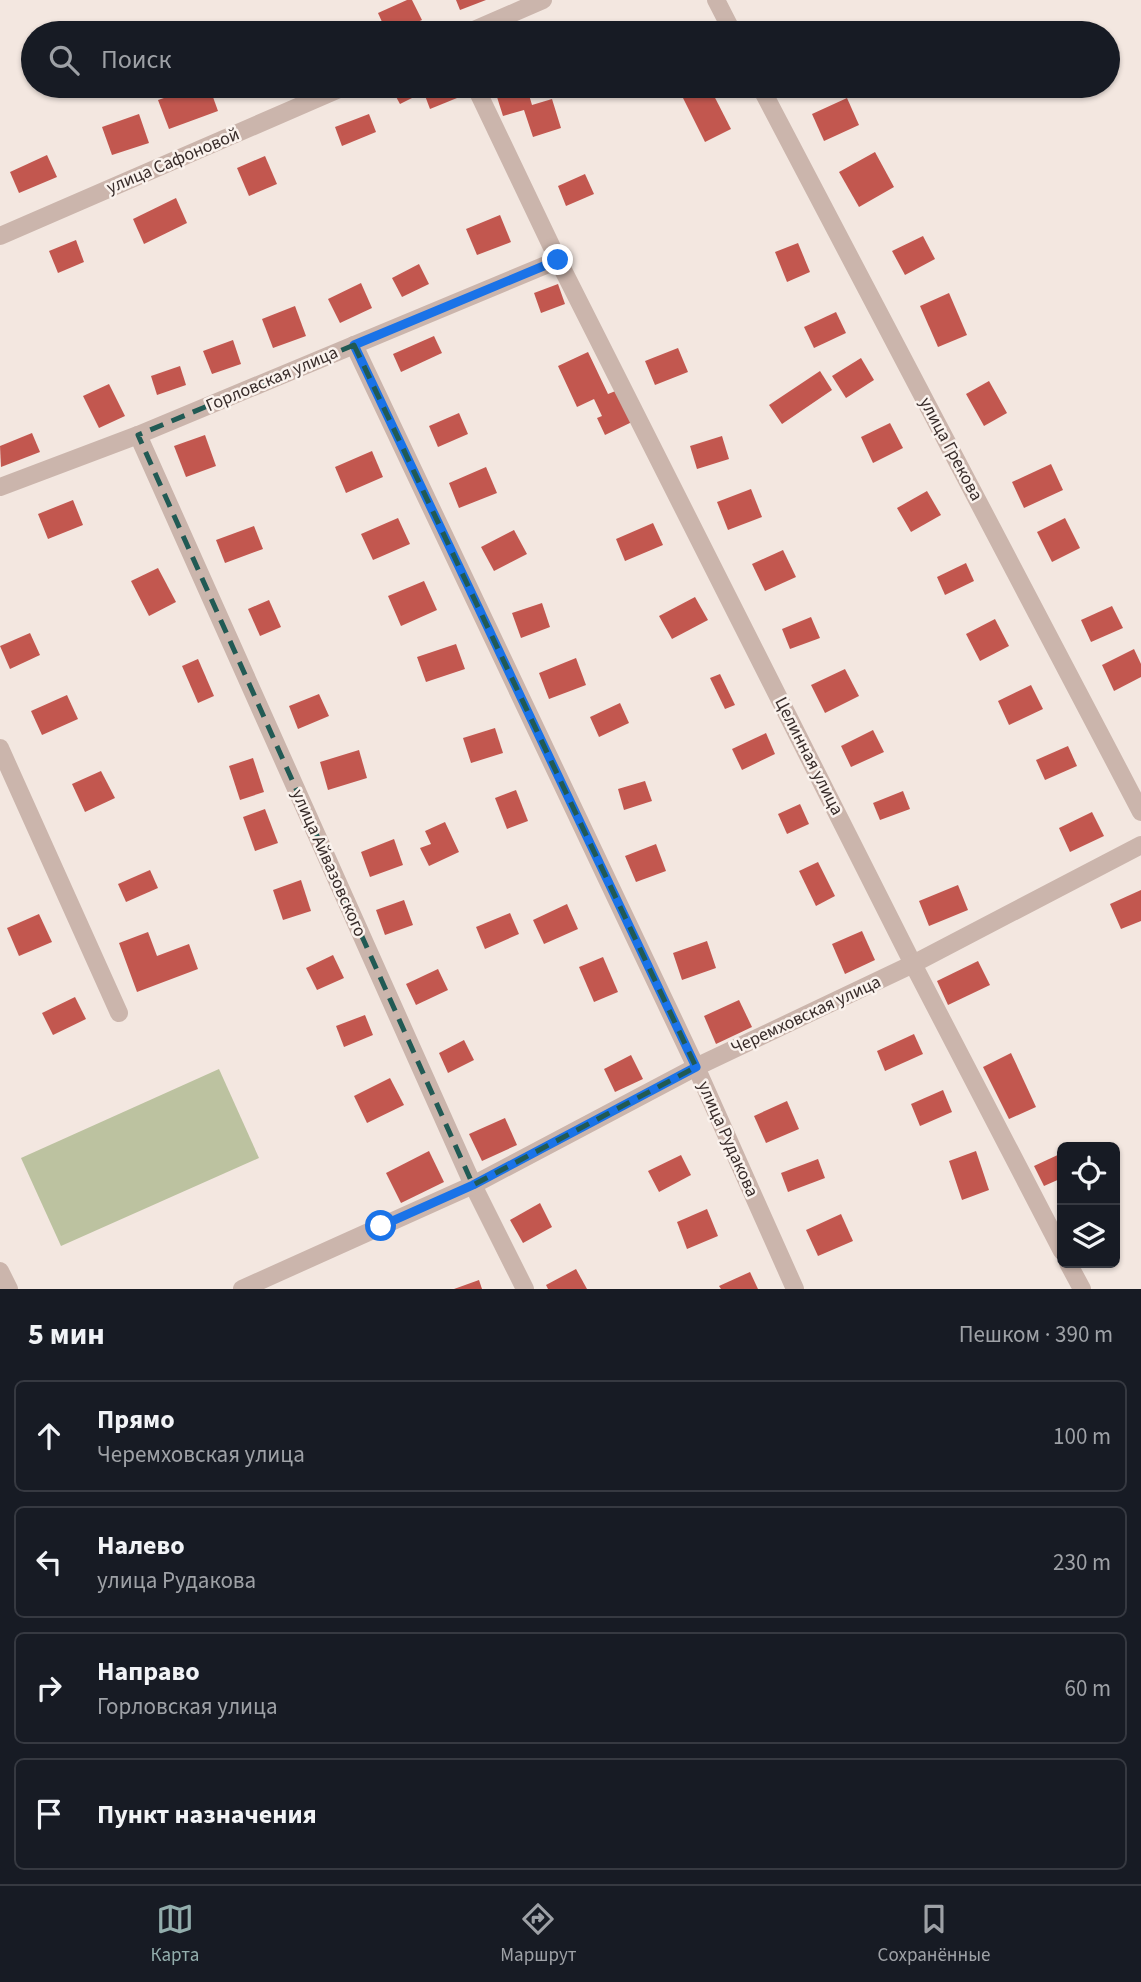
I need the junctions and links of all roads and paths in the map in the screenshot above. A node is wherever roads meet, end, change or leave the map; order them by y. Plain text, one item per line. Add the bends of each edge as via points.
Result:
1 (543, 0) edge
2 (716, 0) edge
3 (495, 21) edge
4 (727, 21) edge
5 (318, 98) edge
6 (481, 98) edge
7 (767, 98) edge
8 (0, 236) edge
9 (558, 260) junction
10 (354, 345) junction
11 (138, 435) junction
12 (0, 487) edge
13 (0, 748) edge
14 (1141, 812) edge
15 (1141, 845) edge
16 (914, 964) junction
17 (119, 1013) dead end
18 (696, 1067) junction
19 (473, 1185) junction
20 (1057, 1241) edge
21 (1071, 1268) edge
22 (0, 1271) edge
23 (279, 1282) edge
24 (9, 1289) edge
25 (242, 1289) edge
26 (525, 1289) edge
27 (795, 1289) edge
28 (1082, 1289) edge

1 - 3 street
2 - 4 street
5 - 8 street, улица Сафоновой
6 - 9 street
7 - 14 street, улица Грекова
9 - 10 street, Горловская улица
9 - 16 street, Целинная улица
10 - 11 street, Горловская улица
10 - 18 street, улица Рудакова
11 - 12 street, Горловская улица
11 - 19 street, улица Айвазовского
13 - 17 street
15 - 16 street, Черемховская улица
16 - 18 street, Черемховская улица
16 - 20 street, Целинная улица
18 - 19 street, Черемховская улица
18 - 27 street, улица Рудакова
19 - 23 street, Черемховская улица
19 - 26 street, улица Айвазовского
21 - 28 street
22 - 24 street
23 - 25 street, Черемховская улица

